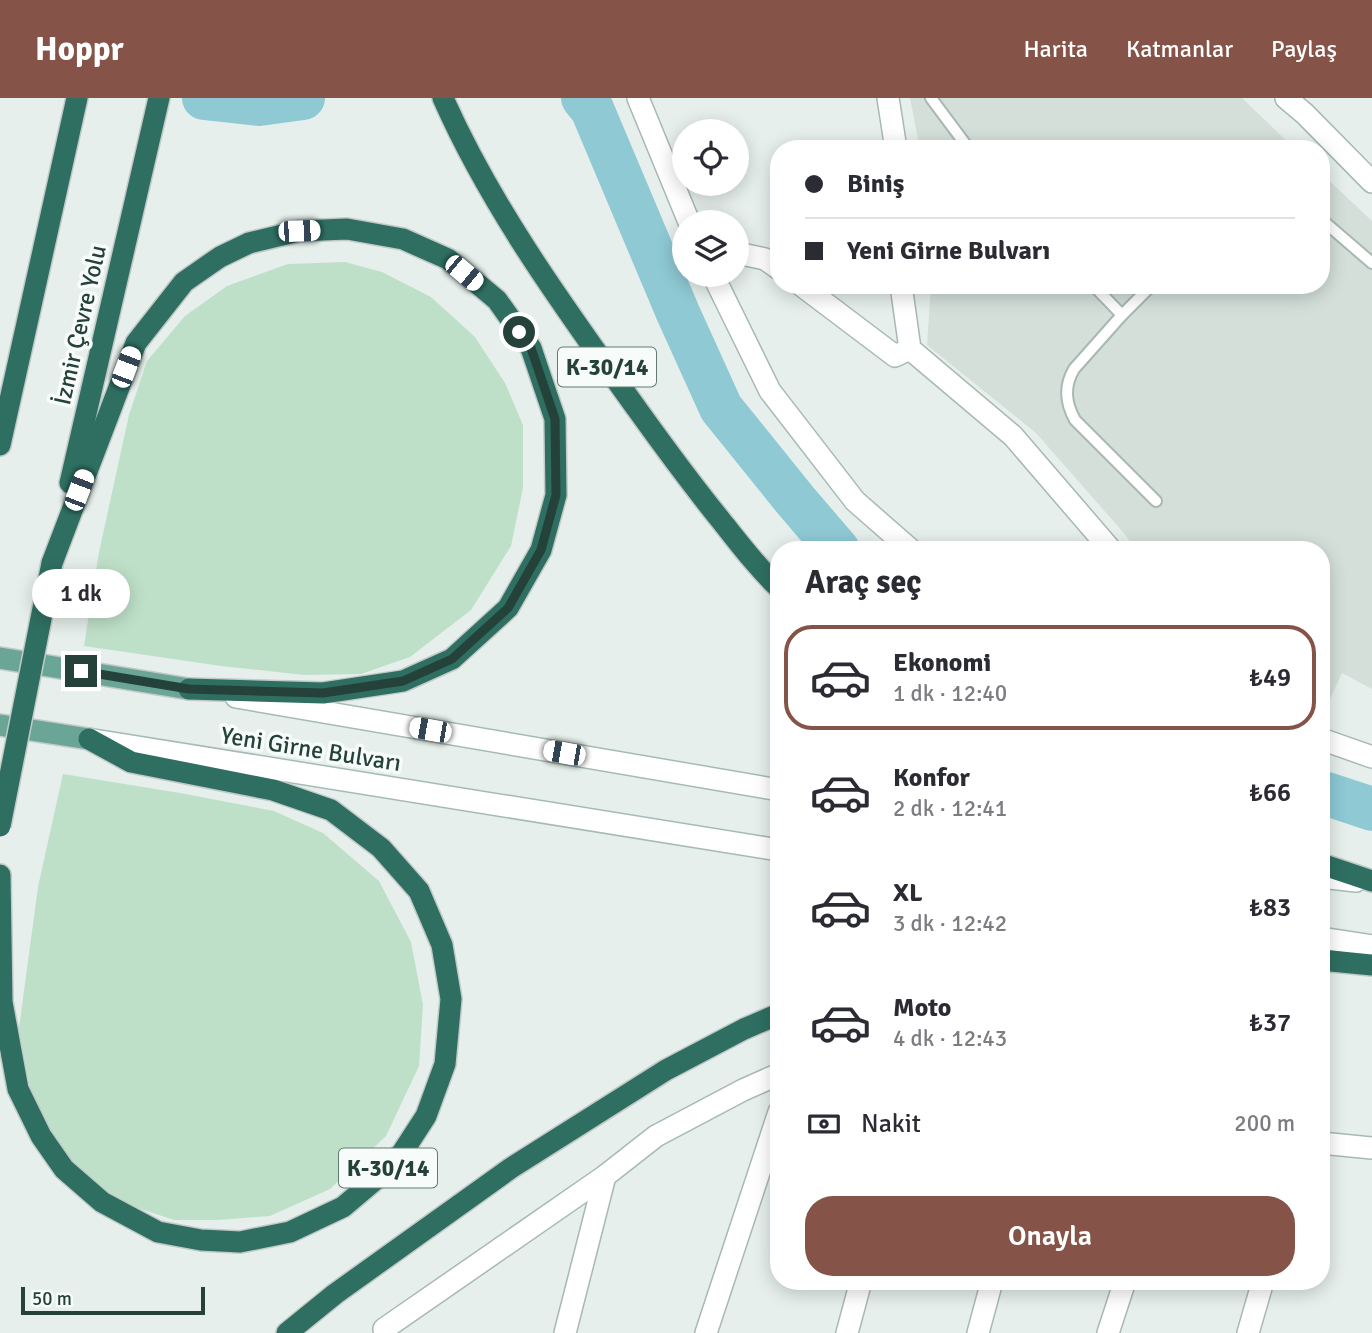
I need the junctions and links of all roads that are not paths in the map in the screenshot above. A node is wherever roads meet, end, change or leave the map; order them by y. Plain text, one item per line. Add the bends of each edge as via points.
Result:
1 (78, 98) edge
2 (159, 98) edge
3 (443, 98) edge
4 (638, 98) edge
5 (888, 98) edge
6 (931, 98) edge
7 (1286, 98) edge
8 (895, 140) edge
9 (962, 140) edge
10 (1372, 182) edge
11 (684, 210) edge
12 (1330, 227) edge
13 (749, 256) edge
14 (770, 263) edge
15 (1372, 263) edge
16 (719, 287) edge
17 (813, 294) edge
18 (902, 294) edge
19 (1102, 294) edge
20 (1143, 294) edge
21 (1122, 315) junction
22 (910, 349) junction
23 (0, 445) edge
24 (1156, 501) dead end
25 (901, 541) edge
26 (1103, 541) edge
27 (51, 563) junction
28 (770, 579) edge
29 (0, 659) edge
30 (189, 689) junction
31 (0, 724) edge
32 (89, 739) junction
33 (1330, 742) edge
34 (1372, 757) edge
35 (770, 788) edge
36 (0, 826) edge
37 (770, 849) edge
38 (1330, 867) edge
39 (0, 875) edge
40 (1330, 878) edge
41 (1372, 882) edge
42 (1330, 939) edge
43 (1372, 946) edge
44 (1330, 961) edge
45 (1372, 965) edge
46 (770, 1018) edge
47 (770, 1078) edge
48 (770, 1139) edge
49 (1330, 1144) edge
50 (1372, 1148) edge
51 (605, 1175) junction
52 (859, 1290) edge
53 (990, 1290) edge
54 (1122, 1290) edge
55 (1260, 1290) edge
56 (384, 1329) dead end
57 (286, 1333) edge
58 (565, 1333) edge
59 (706, 1333) edge
60 (847, 1333) edge
61 (978, 1333) edge
62 (1108, 1333) edge
63 (1248, 1333) edge

1 - 23 highway
2 - 27 highway, İzmir Çevre Yolu
3 - 28 highway, K-30/14 via 515,231 587,339 682,472
4 - 11 street
5 - 8 street
6 - 9 lane
7 - 10 street
12 - 15 lane
13 - 14 street
16 - 25 street via 770,391 855,501
17 - 22 street via 895,356
18 - 22 street
19 - 21 lane
20 - 21 lane
21 - 24 lane via 1074,369 1067,386 1067,404 1075,420
22 - 26 street via 1013,436
27 - 30 highway, K-30/14 via 136,343 184,282 220,257 248,243 299,231 346,229 403,239 448,259 497,300 531,348 555,419 556,495 541,550 508,608 452,659 403,681 323,693
27 - 36 highway, bridge
29 - 30 main road, Yeni Girne Bulvarı
30 - 35 street, Yeni Girne Bulvarı
31 - 32 main road, Yeni Girne Bulvarı
32 - 37 street, Yeni Girne Bulvarı
32 - 39 highway, K-30/14 via 131,762 273,790 331,810 381,848 419,891 442,945 451,999 445,1065 426,1116 402,1153 343,1207 290,1233 240,1242 158,1232 102,1202 64,1169 18,1089 2,1002
33 - 34 street
38 - 41 highway
40 - 41 street
42 - 43 street
44 - 45 highway
46 - 57 highway, K-30/14 via 666,1070 511,1168
47 - 51 street via 656,1136
48 - 59 street
49 - 50 street
51 - 56 street
51 - 58 street
52 - 60 street
53 - 61 street
54 - 62 street
55 - 63 street

